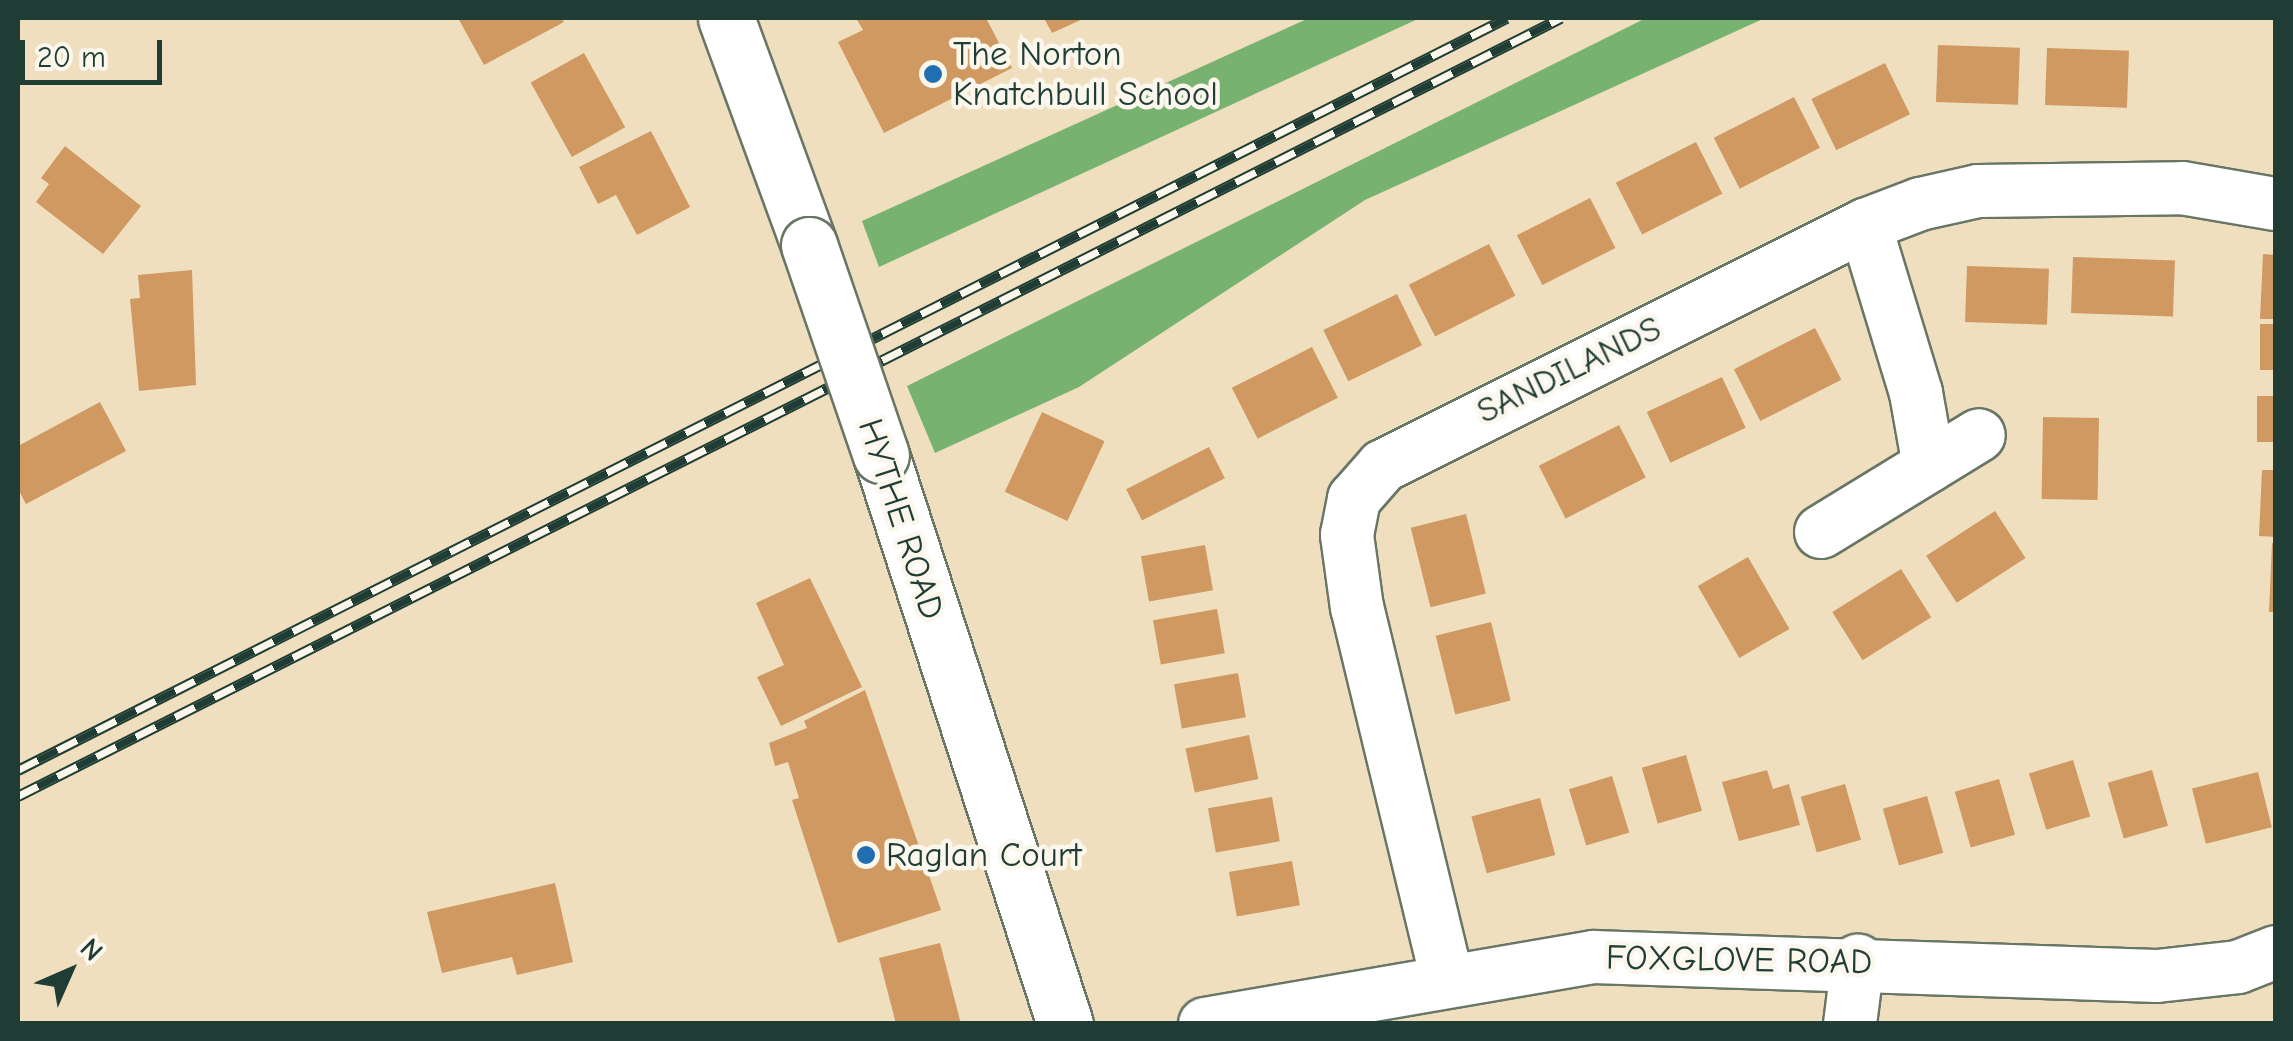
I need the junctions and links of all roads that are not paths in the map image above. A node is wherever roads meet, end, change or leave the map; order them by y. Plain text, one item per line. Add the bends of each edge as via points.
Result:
1 (726, 18) edge
2 (2276, 204) edge
3 (1865, 225) junction
4 (1979, 435) dead end
5 (1929, 466) junction
6 (1821, 532) dead end
7 (2276, 952) edge
8 (1858, 962) junction
9 (1447, 980) junction
10 (1064, 1024) edge
11 (1206, 1024) edge
12 (1850, 1024) edge

1 - 10 main road, HYTHE ROAD, bridge via 881,455
2 - 3 street, SANDILANDS via 2182,188 1978,191
3 - 5 street via 1916,393
3 - 9 street, SANDILANDS via 1457,425 1382,466 1354,499 1347,534 1357,608
4 - 5 street
5 - 6 street
7 - 8 street, FOXGLOVE ROAD via 2238,967 2157,976
8 - 9 street, FOXGLOVE ROAD via 1592,957
8 - 12 street
9 - 11 street, FOXGLOVE ROAD

